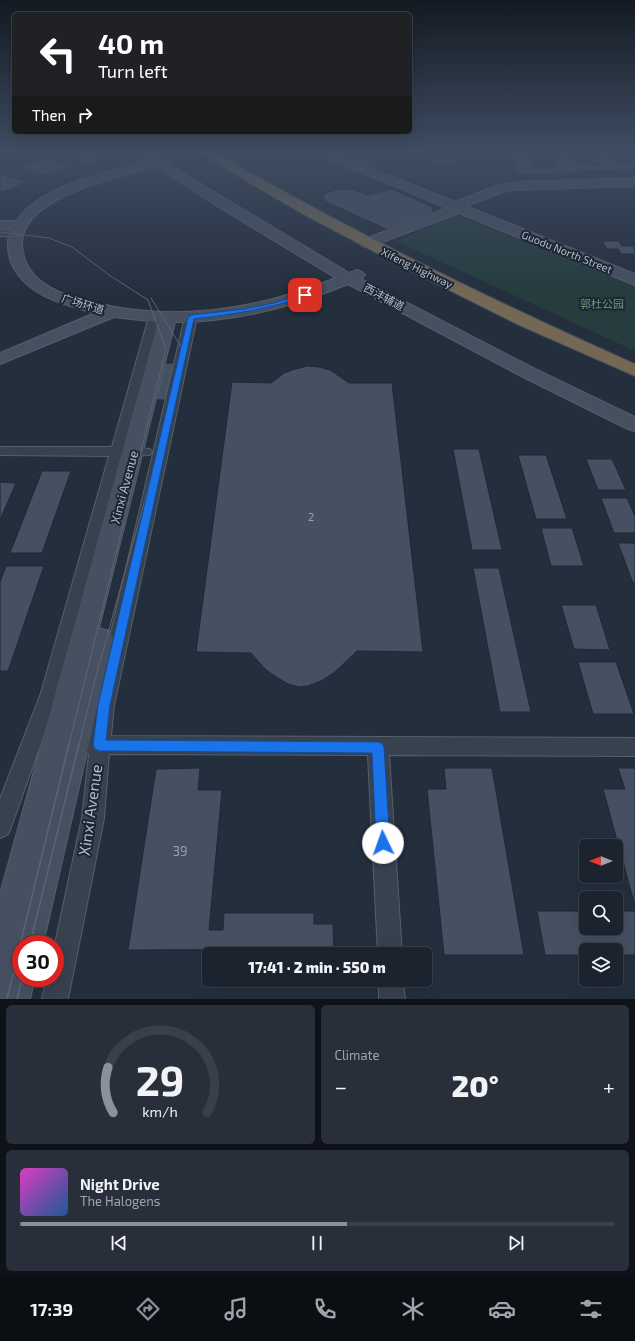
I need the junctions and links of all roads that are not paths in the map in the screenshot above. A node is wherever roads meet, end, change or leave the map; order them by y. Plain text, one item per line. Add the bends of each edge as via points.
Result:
1 (51, 199) edge
2 (216, 199) edge
3 (290, 199) edge
4 (299, 199) edge
5 (441, 199) edge
6 (477, 199) edge
7 (459, 206) junction
8 (0, 221) edge
9 (0, 225) edge
10 (20, 227) junction
11 (0, 229) edge
12 (0, 233) edge
13 (373, 241) junction
14 (635, 275) edge
15 (353, 277) junction
16 (635, 280) edge
17 (111, 312) junction
18 (173, 317) junction
19 (0, 359) edge
20 (635, 360) edge
21 (635, 371) edge
22 (635, 415) edge
23 (635, 425) edge
24 (0, 451) edge
25 (132, 452) junction
26 (65, 745) junction
27 (99, 745) junction
28 (378, 747) junction
29 (635, 747) edge
30 (0, 828) edge
31 (28, 935) edge
32 (390, 947) edge
33 (0, 958) edge
34 (15, 987) edge
35 (391, 987) edge
36 (12, 999) edge
37 (54, 999) edge
38 (392, 999) edge

1 - 10 street
2 - 15 street, 西沣辅道
3 - 13 highway, Xifeng Highway
4 - 13 highway, Xifeng Highway
5 - 7 street, Guodu North Street
6 - 7 street
7 - 13 street
7 - 14 street, Guodu North Street
7 - 16 street, Guodu North Street
8 - 10 street
9 - 10 street
10 - 11 street
10 - 12 street
10 - 17 street, 广场环道 via 14,240 11,260 24,273 40,287 80,305
13 - 20 highway, Xifeng Highway
13 - 21 highway, Xifeng Highway via 519,318
15 - 18 street, 广场环道 via 276,304 230,313
15 - 22 street, 西沣辅道
15 - 23 street, 西沣辅道 via 529,372
17 - 18 street, 广场环道
17 - 19 street
18 - 25 street, Xinxi Avenue
18 - 27 street, Xinxi Avenue
24 - 25 street
25 - 26 street, Xinxi Avenue
25 - 30 street, Xinxi Avenue via 50,693
26 - 27 street
26 - 31 street, Xinxi Avenue
26 - 33 street, Xinxi Avenue
27 - 28 street
27 - 37 street, Xinxi Avenue via 93,818
28 - 29 street
28 - 32 street
34 - 36 street
35 - 38 street

